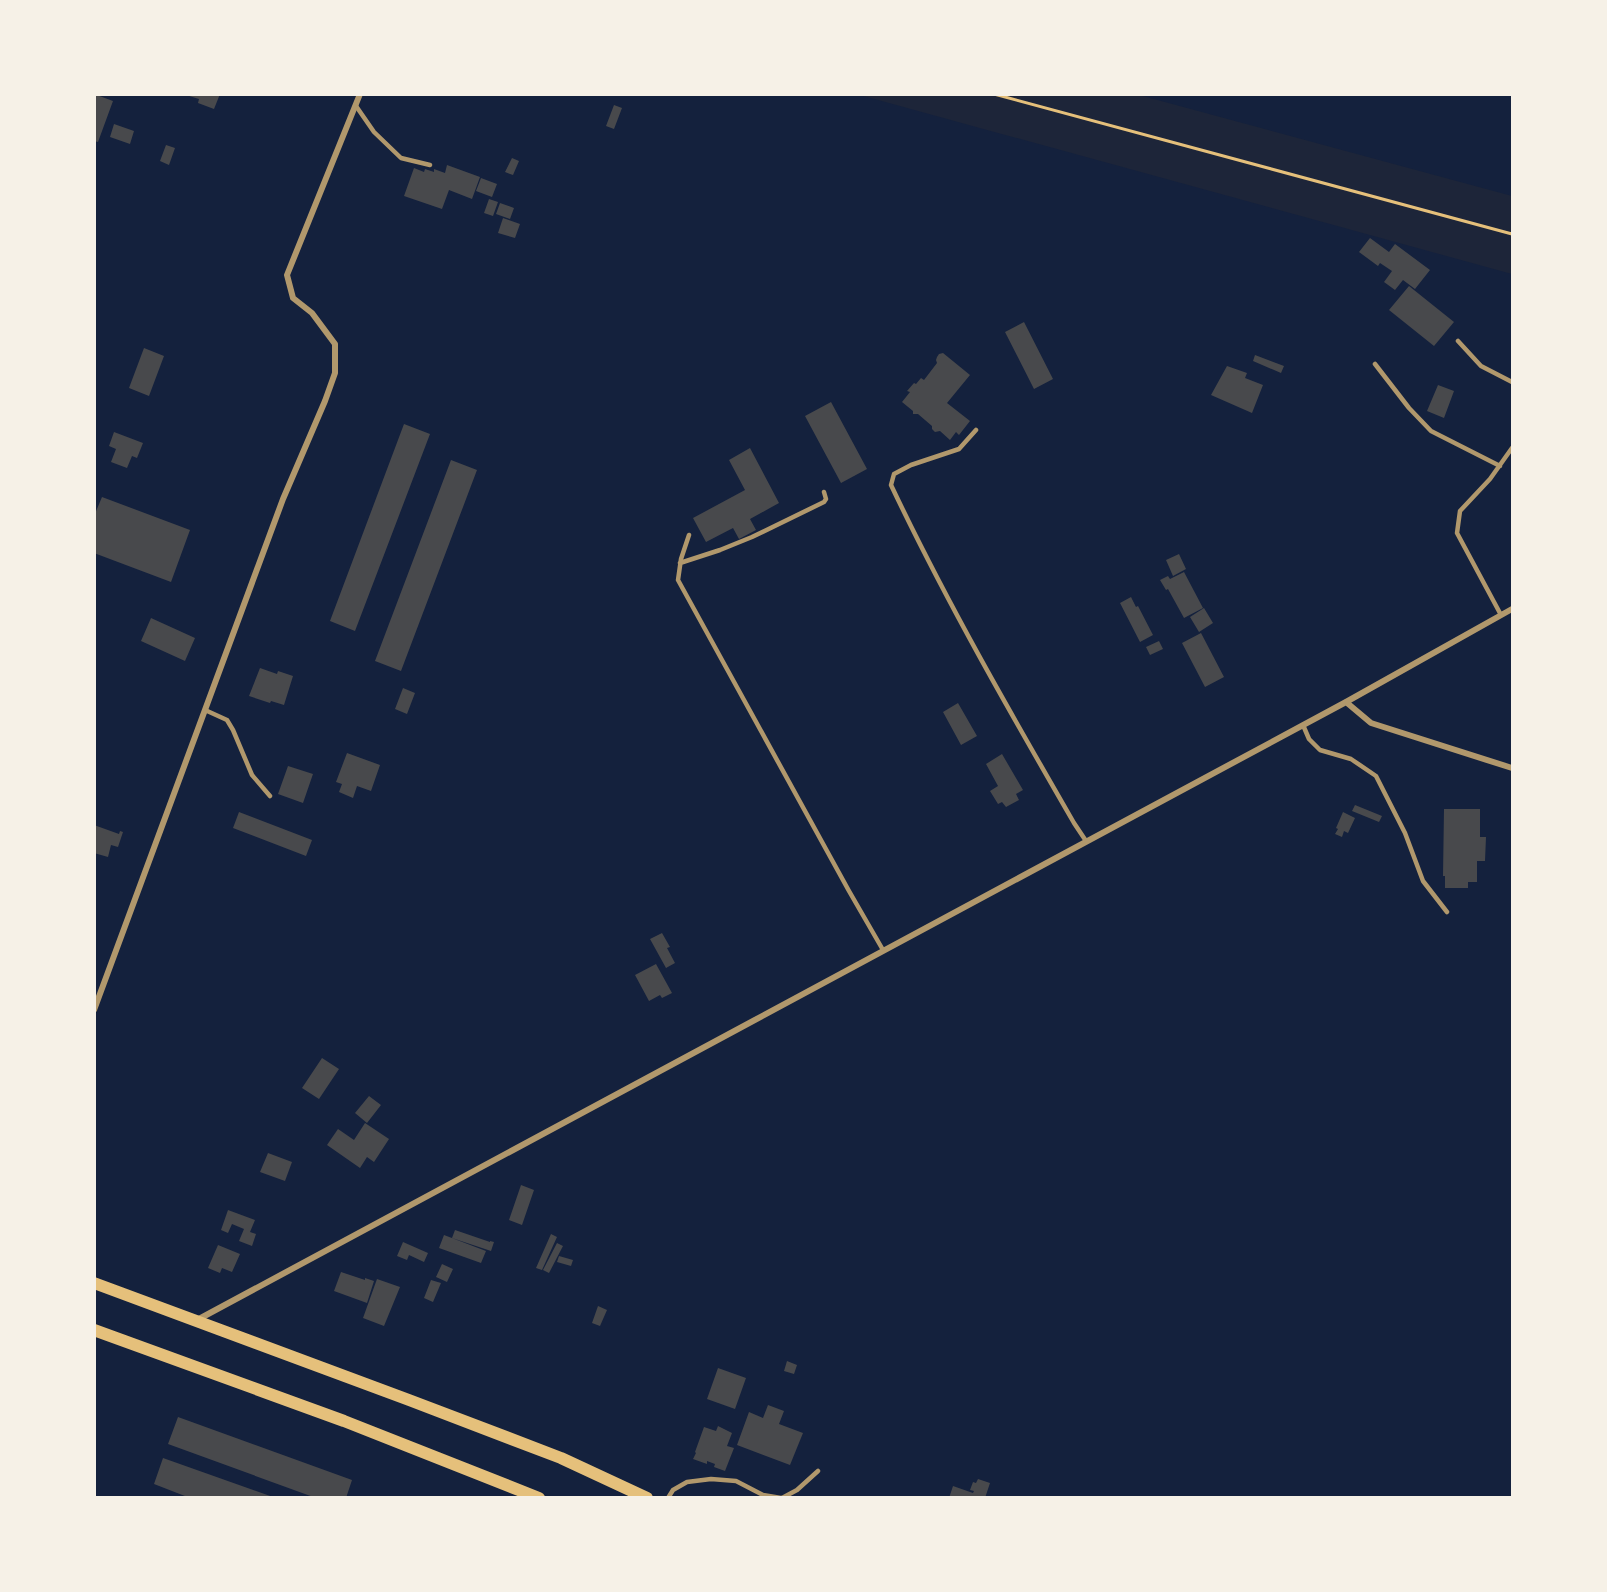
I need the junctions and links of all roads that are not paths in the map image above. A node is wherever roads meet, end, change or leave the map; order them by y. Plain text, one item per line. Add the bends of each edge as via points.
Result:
1 (360, 94) edge
2 (356, 106) junction
3 (430, 165) dead end
4 (1458, 341) dead end
5 (1375, 364) dead end
6 (1512, 382) edge
7 (976, 430) dead end
8 (1512, 448) edge
9 (1500, 466) junction
10 (824, 492) dead end
11 (689, 535) dead end
12 (680, 563) junction
13 (1512, 609) edge
14 (1502, 615) junction
15 (1346, 702) junction
16 (205, 710) junction
17 (1303, 725) junction
18 (1512, 768) edge
19 (270, 795) dead end
20 (1086, 841) junction
21 (1447, 912) dead end
22 (883, 950) junction
23 (94, 1010) edge
24 (94, 1283) edge
25 (196, 1321) junction
26 (94, 1330) edge
27 (818, 1471) dead end
28 (539, 1497) edge
29 (646, 1497) edge
30 (668, 1497) edge
31 (781, 1497) edge

1 - 2 street
2 - 3 lane via 374,132 401,158
2 - 16 street via 287,275 293,298 312,312 335,344 334,374 282,499
4 - 6 lane via 1481,366
5 - 9 lane via 1431,431
7 - 20 lane via 959,448 894,474 891,485 986,670
8 - 9 lane
9 - 14 lane via 1460,511 1457,533
10 - 12 lane via 824,502 752,537
11 - 12 lane
12 - 22 lane via 678,580
13 - 14 street
14 - 15 street
15 - 17 street
15 - 18 street via 1371,723
16 - 19 lane via 228,720 252,775
16 - 23 street
17 - 20 street
17 - 21 lane via 1320,750 1352,759 1376,776 1405,832 1423,881
20 - 22 street
22 - 25 street
24 - 25 main road
25 - 29 main road via 561,1458
26 - 28 main road
27 - 31 lane
30 - 31 lane via 687,1482 711,1479 735,1481 763,1495

